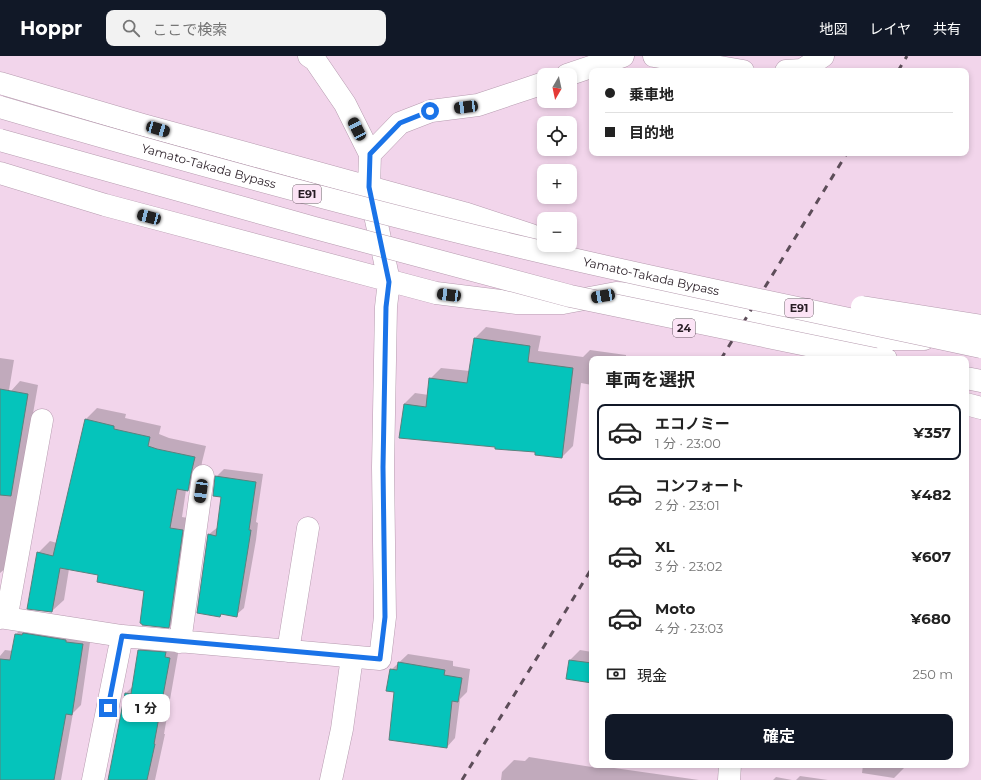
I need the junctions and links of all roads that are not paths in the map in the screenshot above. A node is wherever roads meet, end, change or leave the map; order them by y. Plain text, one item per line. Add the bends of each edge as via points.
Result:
1 (309, 56) edge
2 (623, 56) edge
3 (654, 56) edge
4 (823, 56) edge
5 (725, 68) edge
6 (805, 68) edge
7 (577, 72) edge
8 (0, 83) edge
9 (537, 85) edge
10 (0, 107) edge
11 (0, 140) edge
12 (370, 154) junction
13 (0, 173) edge
14 (369, 187) junction
15 (537, 238) edge
16 (563, 252) edge
17 (617, 269) junction
18 (389, 282) junction
19 (658, 295) junction
20 (570, 296) junction
21 (981, 326) edge
22 (981, 331) edge
23 (981, 347) edge
24 (842, 349) edge
25 (787, 356) edge
26 (860, 356) edge
27 (873, 356) edge
28 (969, 379) edge
29 (981, 381) edge
30 (969, 405) edge
31 (969, 406) edge
32 (981, 408) edge
33 (981, 416) edge
34 (42, 420) dead end
35 (203, 476) dead end
36 (308, 528) dead end
37 (0, 618) edge
38 (122, 636) junction
39 (180, 642) junction
40 (288, 651) junction
41 (352, 657) junction
42 (730, 768) edge
43 (93, 780) edge
44 (331, 780) edge
45 (729, 780) edge

1 - 12 main road via 315,60 345,104
2 - 7 main road
3 - 5 main road
4 - 6 main road
8 - 14 main road
9 - 12 main road via 478,105 430,111 400,123
10 - 17 main road, Yamato-Takada Bypass / E91, bridge via 319,197
11 - 20 main road, bridge
12 - 14 main road
13 - 18 main road via 104,205
14 - 15 main road via 464,213
14 - 18 main road
16 - 19 main road via 618,281
17 - 21 main road, bridge
17 - 23 main road, Yamato-Takada Bypass / E91, bridge
18 - 19 main road via 436,294 517,303 563,303 616,293
18 - 41 main road via 386,307 383,467 385,617 380,659
19 - 24 main road
20 - 25 main road, 24, bridge
20 - 26 main road, bridge
22 - 24 main road via 963,338 914,340
24 - 27 main road
28 - 29 main road
30 - 32 main road
31 - 33 main road
34 - 37 main road via 8,609
35 - 39 main road
36 - 40 main road
37 - 38 main road
38 - 39 main road
38 - 43 main road
39 - 40 main road
40 - 41 main road
41 - 44 main road via 342,729
42 - 45 main road

